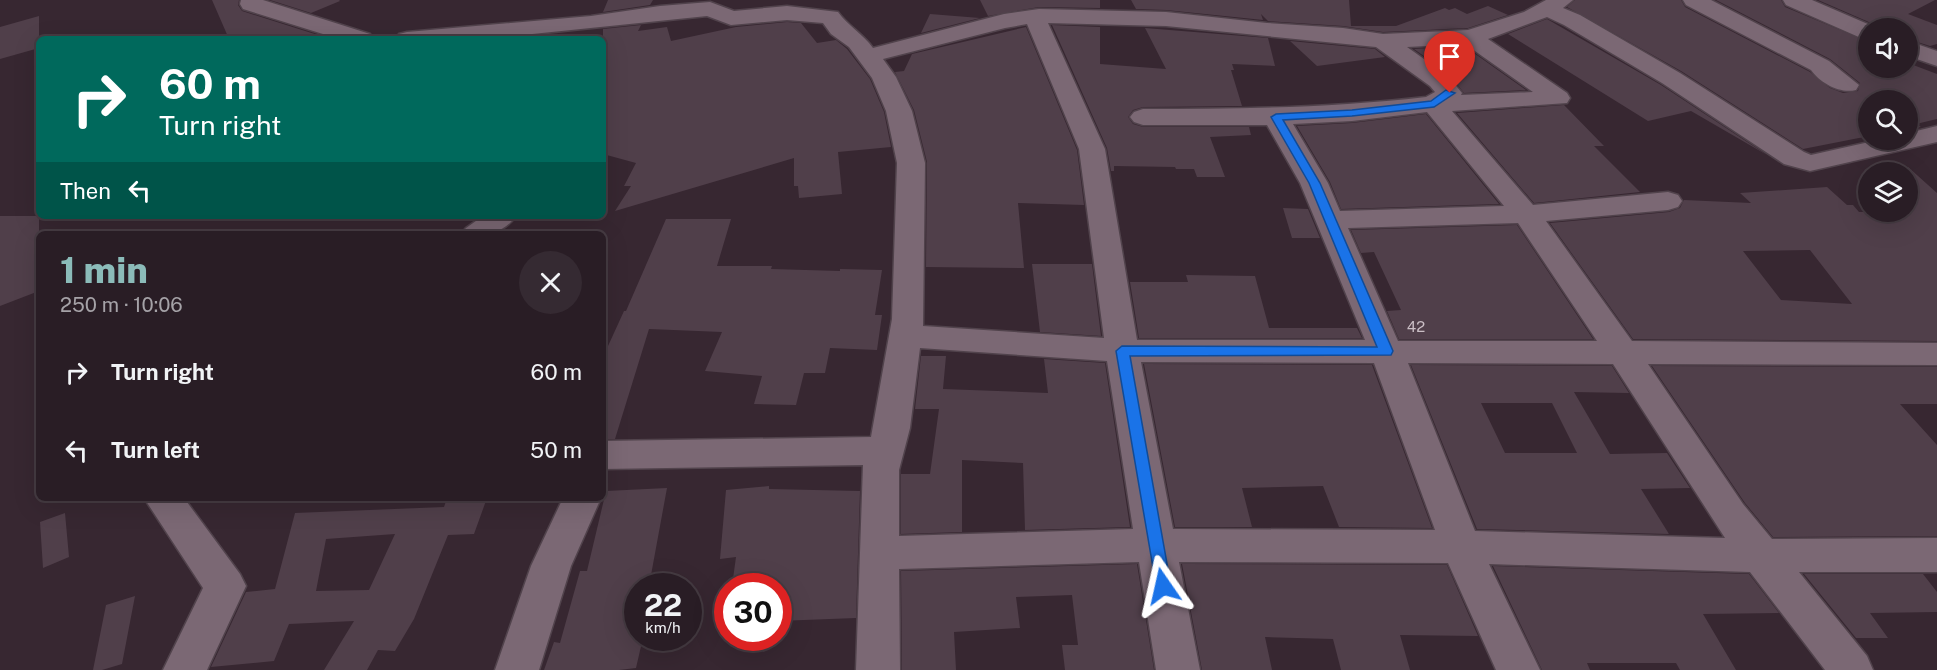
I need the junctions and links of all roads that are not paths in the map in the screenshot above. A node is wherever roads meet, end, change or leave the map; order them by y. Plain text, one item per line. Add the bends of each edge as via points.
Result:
1 (252, 0) edge
2 (1694, 0) edge
3 (1794, 0) edge
4 (1554, 5) edge
5 (1038, 16) junction
6 (1858, 28) edge
7 (352, 36) edge
8 (476, 36) edge
9 (1470, 37) junction
10 (1383, 41) junction
11 (1918, 52) edge
12 (868, 56) junction
13 (1937, 59) edge
14 (1847, 85) dead end
15 (1434, 104) junction
16 (1143, 117) dead end
17 (1276, 117) junction
18 (1937, 134) edge
19 (1668, 201) dead end
20 (1526, 214) junction
21 (498, 219) edge
22 (1330, 220) junction
23 (480, 231) edge
24 (906, 336) junction
25 (1122, 351) junction
26 (1386, 351) junction
27 (1937, 354) edge
28 (1624, 355) junction
29 (886, 451) junction
30 (606, 455) edge
31 (165, 501) edge
32 (581, 501) edge
33 (1155, 544) junction
34 (1461, 547) junction
35 (879, 553) junction
36 (1937, 555) edge
37 (1761, 556) junction
38 (185, 670) edge
39 (517, 670) edge
40 (878, 670) edge
41 (1178, 670) edge
42 (1518, 670) edge
43 (1851, 670) edge

1 - 7 street via 251,4
2 - 14 street via 1821,66
3 - 6 street
4 - 9 street via 1532,17
4 - 18 street via 1794,158 1810,163
5 - 10 street via 1166,19
5 - 12 street via 994,23
5 - 25 street via 1036,20 1092,149
8 - 12 street via 710,9 731,18 787,13 830,17
9 - 10 street
9 - 15 street via 1558,98
10 - 15 street via 1450,93
11 - 13 street
12 - 24 street via 884,77 898,111 911,163
15 - 17 street
15 - 20 street
16 - 17 street
17 - 22 street via 1314,183
19 - 20 street
20 - 22 street
20 - 28 street
21 - 23 street
22 - 26 street
24 - 25 street
24 - 29 street
25 - 26 street
25 - 33 street
26 - 28 street
26 - 34 street
27 - 28 street
28 - 37 street
29 - 30 street
29 - 35 street via 880,470
31 - 38 street via 225,586
32 - 39 street via 551,567
33 - 34 street
33 - 35 street
33 - 41 street
34 - 37 street
34 - 42 street
35 - 40 street
36 - 37 street
37 - 43 street

